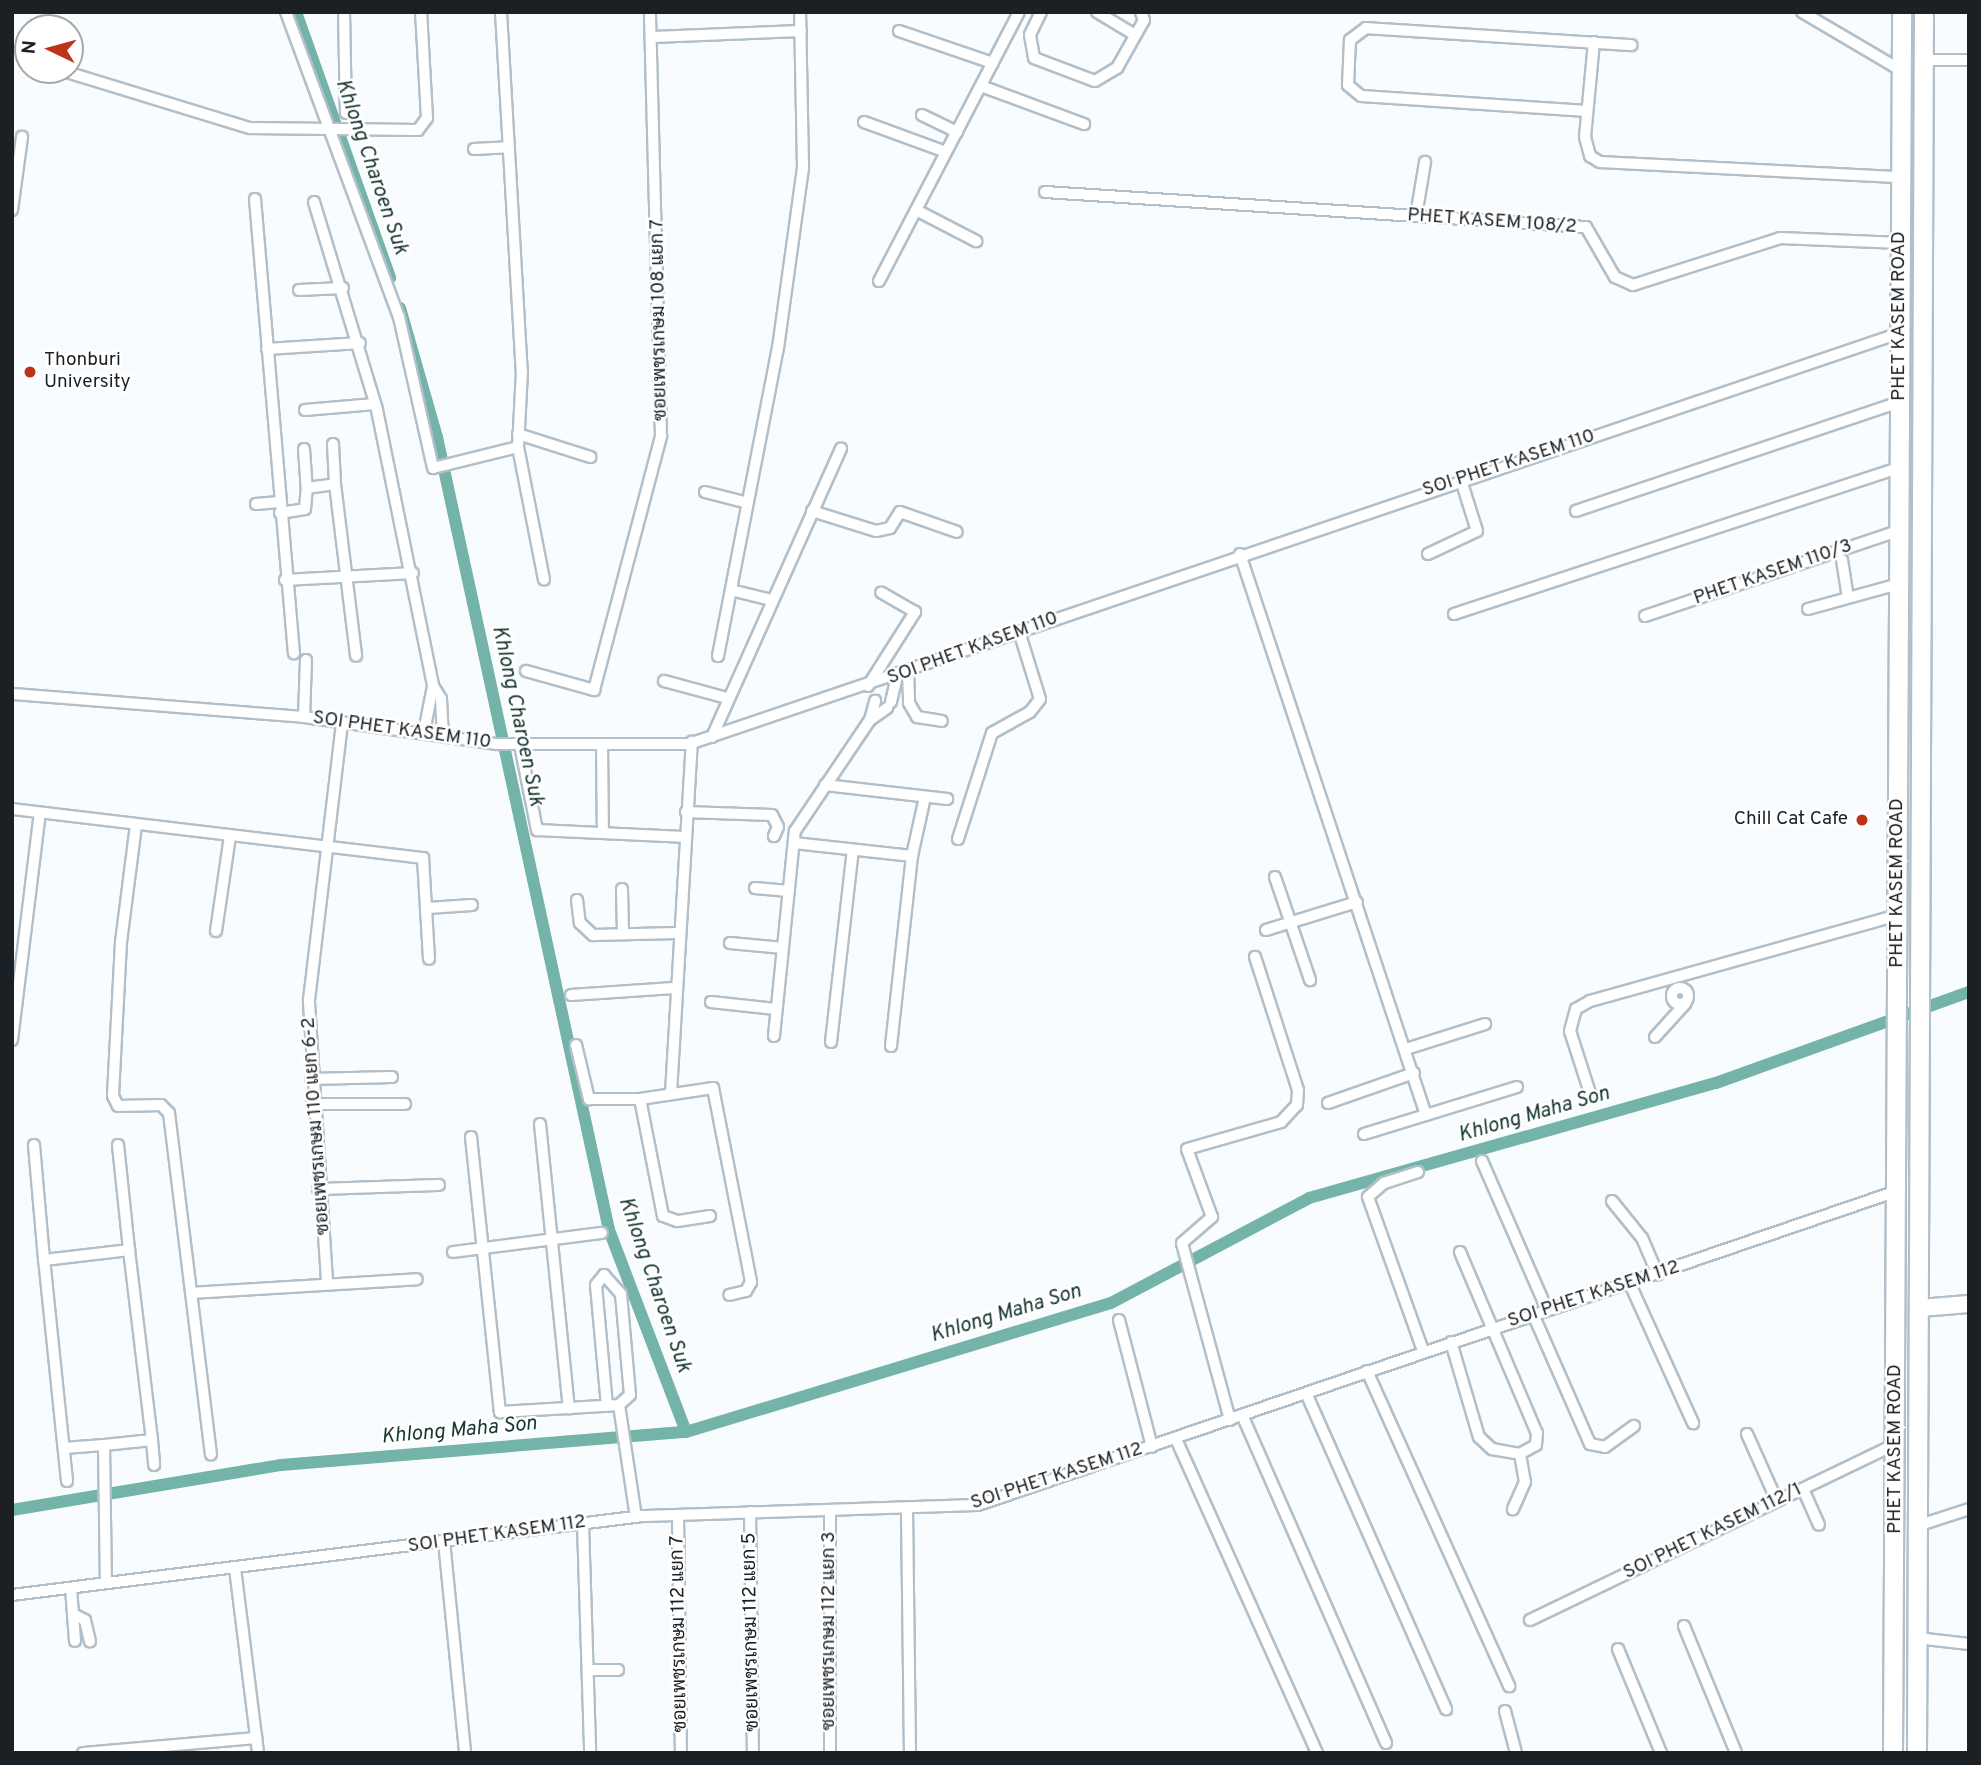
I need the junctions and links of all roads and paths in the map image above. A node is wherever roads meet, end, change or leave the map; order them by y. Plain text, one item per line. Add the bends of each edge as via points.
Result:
1 (286, 12) edge
2 (344, 12) edge
3 (421, 12) edge
4 (500, 12) edge
5 (650, 12) edge
6 (800, 12) edge
7 (1005, 12) edge
8 (1041, 12) edge
9 (1097, 12) edge
10 (1141, 12) edge
11 (1802, 12) edge
12 (1902, 12) edge
13 (1924, 12) edge
14 (1018, 14) edge
15 (899, 30) dead end
16 (801, 31) junction
17 (1136, 35) junction
18 (652, 37) junction
19 (1594, 42) junction
20 (1631, 45) dead end
21 (1923, 60) junction
22 (1969, 60) edge
23 (992, 63) junction
24 (1902, 71) junction
25 (84, 78) edge
26 (981, 86) junction
27 (1587, 111) junction
28 (346, 113) dead end
29 (922, 116) dead end
30 (864, 122) dead end
31 (1084, 124) dead end
32 (334, 131) junction
33 (957, 132) junction
34 (22, 136) dead end
35 (508, 147) junction
36 (474, 149) dead end
37 (946, 152) junction
38 (1425, 162) dead end
39 (1901, 177) junction
40 (1045, 192) dead end
41 (255, 199) dead end
42 (314, 202) dead end
43 (12, 211) edge
44 (916, 211) junction
45 (1416, 216) junction
46 (976, 241) dead end
47 (1901, 243) junction
48 (879, 281) dead end
49 (343, 288) junction
50 (299, 290) dead end
51 (1900, 333) junction
52 (360, 343) junction
53 (267, 349) junction
54 (1900, 402) junction
55 (375, 404) junction
56 (305, 410) dead end
57 (518, 434) junction
58 (333, 444) dead end
59 (518, 447) junction
60 (841, 448) dead end
61 (304, 449) dead end
62 (590, 457) dead end
63 (1900, 467) junction
64 (1461, 480) junction
65 (335, 484) junction
66 (307, 488) junction
67 (705, 492) dead end
68 (748, 503) junction
69 (256, 504) dead end
70 (279, 508) junction
71 (812, 511) junction
72 (1576, 512) dead end
73 (1923, 528) junction
74 (1900, 530) junction
75 (957, 532) dead end
76 (1240, 554) junction
77 (1428, 554) dead end
78 (1842, 559) dead end
79 (413, 573) junction
80 (346, 579) junction
81 (544, 579) dead end
82 (285, 580) junction
83 (1899, 584) junction
84 (731, 590) junction
85 (881, 592) dead end
86 (1848, 598) junction
87 (771, 600) junction
88 (1808, 609) dead end
89 (1454, 614) dead end
90 (1646, 615) dead end
91 (1020, 632) junction
92 (294, 653) dead end
93 (356, 656) dead end
94 (718, 656) dead end
95 (306, 660) dead end
96 (526, 671) dead end
97 (898, 675) junction
98 (664, 681) dead end
99 (433, 686) junction
100 (868, 686) junction
101 (12, 694) edge
102 (727, 698) junction
103 (304, 717) junction
104 (870, 720) junction
105 (942, 721) dead end
106 (342, 722) junction
107 (424, 732) junction
108 (443, 735) junction
109 (712, 737) junction
110 (692, 742) junction
111 (602, 744) junction
112 (517, 745) junction
113 (825, 785) junction
114 (925, 797) junction
115 (947, 799) dead end
116 (12, 809) edge
117 (686, 812) junction
118 (40, 813) junction
119 (136, 825) junction
120 (603, 833) junction
121 (230, 836) junction
122 (774, 836) dead end
123 (683, 837) junction
124 (958, 839) dead end
125 (793, 843) junction
126 (325, 845) junction
127 (853, 850) junction
128 (912, 856) junction
129 (1275, 877) dead end
130 (755, 888) dead end
131 (622, 889) dead end
132 (789, 891) junction
133 (577, 900) dead end
134 (1357, 902) junction
135 (472, 905) dead end
136 (428, 908) junction
137 (1898, 915) junction
138 (1290, 923) junction
139 (1266, 930) dead end
140 (216, 931) dead end
141 (678, 933) junction
142 (623, 934) junction
143 (730, 943) dead end
144 (783, 948) junction
145 (1255, 957) dead end
146 (429, 959) dead end
147 (1682, 972) junction
148 (1310, 979) dead end
149 (674, 988) junction
150 (571, 995) dead end
151 (711, 1002) dead end
152 (776, 1009) junction
153 (1485, 1024) dead end
154 (774, 1036) dead end
155 (1655, 1037) dead end
156 (12, 1040) edge
157 (831, 1042) dead end
158 (576, 1045) dead end
159 (891, 1046) dead end
160 (1406, 1049) junction
161 (1414, 1073) junction
162 (392, 1077) dead end
163 (311, 1079) junction
164 (1517, 1087) dead end
165 (671, 1093) junction
166 (1590, 1093) dead end
167 (640, 1099) junction
168 (1328, 1103) dead end
169 (312, 1104) junction
170 (405, 1104) dead end
171 (1426, 1115) junction
172 (540, 1124) dead end
173 (1364, 1134) dead end
174 (471, 1137) dead end
175 (34, 1145) dead end
176 (118, 1145) dead end
177 (1482, 1161) dead end
178 (1418, 1172) dead end
179 (439, 1185) dead end
180 (318, 1189) junction
181 (1897, 1192) junction
182 (1612, 1201) dead end
183 (710, 1216) dead end
184 (602, 1233) dead end
185 (553, 1240) junction
186 (483, 1248) junction
187 (129, 1250) junction
188 (453, 1252) dead end
189 (1460, 1252) dead end
190 (44, 1260) junction
191 (1658, 1275) junction
192 (417, 1279) dead end
193 (327, 1281) junction
194 (1630, 1283) junction
195 (191, 1293) junction
196 (729, 1295) dead end
197 (1969, 1304) edge
198 (1898, 1308) junction
199 (1920, 1308) junction
200 (1547, 1310) junction
201 (1533, 1314) junction
202 (1119, 1320) dead end
203 (1492, 1328) junction
204 (1451, 1342) junction
205 (1423, 1351) junction
206 (1367, 1371) junction
207 (1306, 1393) junction
208 (615, 1408) junction
209 (569, 1409) junction
210 (1243, 1416) junction
211 (1230, 1420) junction
212 (1693, 1423) dead end
213 (1634, 1426) dead end
214 (1747, 1434) dead end
215 (1176, 1439) junction
216 (152, 1440) junction
217 (1896, 1444) junction
218 (104, 1445) junction
219 (1152, 1447) junction
220 (64, 1448) junction
221 (211, 1454) dead end
222 (1520, 1454) junction
223 (154, 1465) dead end
224 (67, 1481) dead end
225 (1803, 1489) junction
226 (1777, 1501) junction
227 (907, 1508) junction
228 (1513, 1509) dead end
229 (1969, 1509) edge
230 (830, 1510) junction
231 (750, 1512) junction
232 (678, 1515) junction
233 (636, 1517) junction
234 (583, 1524) junction
235 (1819, 1525) dead end
236 (1917, 1527) junction
237 (444, 1542) junction
238 (235, 1568) junction
239 (106, 1582) junction
240 (71, 1588) junction
241 (12, 1595) edge
242 (73, 1614) junction
243 (1530, 1620) dead end
244 (1684, 1626) dead end
245 (1917, 1638) junction
246 (75, 1641) dead end
247 (90, 1641) dead end
248 (1969, 1644) edge
249 (1618, 1649) dead end
250 (588, 1670) junction
251 (618, 1670) dead end
252 (1509, 1686) dead end
253 (1446, 1709) dead end
254 (1506, 1712) dead end
255 (256, 1738) junction
256 (1386, 1743) dead end
257 (157, 1750) edge
258 (83, 1753) edge
259 (258, 1753) edge
260 (465, 1753) edge
261 (590, 1753) edge
262 (681, 1753) edge
263 (753, 1753) edge
264 (830, 1753) edge
265 (910, 1753) edge
266 (1317, 1753) edge
267 (1516, 1753) edge
268 (1661, 1753) edge
269 (1736, 1753) edge
270 (1893, 1753) edge
271 (1917, 1753) edge

1 - 32 street
2 - 28 street
3 - 32 street via 426,124
4 - 35 street
5 - 18 street
6 - 16 street
7 - 14 street
8 - 17 street via 1030,34 1031,53 1084,80 1117,68
9 - 17 street
10 - 17 street
11 - 24 street
12 - 24 main road, PHET KASEM ROAD
13 - 21 main road, PHET KASEM ROAD
14 - 23 street
15 - 23 street
16 - 18 street
16 - 68 street via 803,167
18 - 96 street, ซอยเพชรเกษม 108 แยก 7 via 661,436 594,690
19 - 20 street
19 - 27 street
19 - 27 street via 1366,28 1355,32 1349,47 1348,85 1361,96
21 - 22 street
21 - 73 main road, PHET KASEM ROAD
23 - 26 street
24 - 39 main road, PHET KASEM ROAD
25 - 32 street via 239,126
26 - 31 street
26 - 33 street
27 - 39 street via 1586,148 1611,165
29 - 33 street
30 - 37 street
32 - 59 street via 399,317 435,468
33 - 37 street
34 - 43 street
35 - 36 street
35 - 57 street via 522,370
37 - 44 street
38 - 45 street
39 - 47 main road, PHET KASEM ROAD
40 - 45 street, PHET KASEM 108/2
41 - 53 street
42 - 49 street
44 - 46 street
44 - 48 street
45 - 47 street, PHET KASEM 108/2 via 1586,227 1615,277 1633,285 1780,238
47 - 51 main road, PHET KASEM ROAD
49 - 50 street
49 - 52 street
51 - 54 main road, PHET KASEM ROAD
51 - 64 street, SOI PHET KASEM 110
52 - 53 street
52 - 55 street
53 - 70 street
54 - 63 main road, PHET KASEM ROAD
54 - 72 street
55 - 56 street
55 - 79 street
57 - 59 street
57 - 62 street
58 - 65 street
59 - 81 street
60 - 71 street
61 - 66 street
63 - 74 main road, PHET KASEM ROAD
63 - 89 street
64 - 76 street, SOI PHET KASEM 110
64 - 77 street via 1477,531
65 - 66 street
65 - 80 street
66 - 70 street via 304,509
67 - 68 street
68 - 84 street
69 - 70 street
70 - 82 street
71 - 75 street via 885,533 905,513
71 - 87 street
73 - 74 main road
73 - 199 main road, PHET KASEM ROAD
74 - 83 main road, PHET KASEM ROAD
74 - 90 street, PHET KASEM 110/3
76 - 91 street, SOI PHET KASEM 110
76 - 134 street
78 - 86 street
79 - 80 street
79 - 99 street
80 - 82 street
80 - 93 street
82 - 92 street
83 - 86 street
83 - 137 main road, PHET KASEM ROAD
84 - 87 street
84 - 94 street
85 - 100 street via 915,612
86 - 88 street
87 - 102 street
91 - 97 street, SOI PHET KASEM 110
91 - 124 street via 1040,699 1030,712 992,733
95 - 103 street
97 - 100 street, SOI PHET KASEM 110
97 - 104 street via 877,698
97 - 104 street via 889,705
97 - 105 street via 916,717
98 - 102 street
99 - 107 street
99 - 108 street via 441,699
100 - 109 street, SOI PHET KASEM 110
101 - 103 street, SOI PHET KASEM 110
102 - 109 street
103 - 106 street, SOI PHET KASEM 110
104 - 113 street
106 - 107 street, SOI PHET KASEM 110
106 - 126 street, ซอยเพชรเกษม 110 แยก 6-2
107 - 108 street, SOI PHET KASEM 110
108 - 112 street, SOI PHET KASEM 110
109 - 110 street, SOI PHET KASEM 110
110 - 111 street, SOI PHET KASEM 110
110 - 117 street
111 - 112 street, SOI PHET KASEM 110
111 - 120 street
112 - 120 street via 537,830
113 - 114 street
113 - 125 street via 799,822
114 - 115 street
114 - 128 street
116 - 118 street
117 - 122 street via 772,815 778,827
117 - 123 street
118 - 119 street
118 - 156 street
119 - 121 street
119 - 195 street via 113,1096 118,1105 161,1105 169,1114
120 - 123 street
121 - 126 street
121 - 140 street
123 - 141 street
125 - 127 street
125 - 132 street
126 - 136 street via 423,858
126 - 163 street, ซอยเพชรเกษม 110 แยก 6-2 via 311,954
127 - 128 street
127 - 157 street
128 - 159 street
129 - 138 street
130 - 132 street
131 - 142 street
132 - 144 street
133 - 142 street via 585,931
134 - 138 street
134 - 160 street
135 - 136 street
136 - 146 street
137 - 147 street
137 - 181 main road, PHET KASEM ROAD
138 - 139 street
138 - 148 street
141 - 142 street
141 - 149 street
143 - 144 street
144 - 152 street
145 - 211 street via 1297,1105 1281,1122 1186,1149 1212,1217 1186,1237 1185,1254
147 - 155 street via 1685,989 1672,997 1685,1004
147 - 166 street via 1576,1009 1570,1031
149 - 150 street
149 - 165 street
151 - 152 street
152 - 154 street
153 - 160 street
158 - 167 street via 589,1099
160 - 161 street
161 - 168 street
161 - 171 street
162 - 163 street
163 - 169 street, ซอยเพชรเกษม 110 แยก 6-2
164 - 171 street
165 - 167 street
165 - 196 street via 713,1088 751,1282 746,1291
167 - 183 street via 663,1216
169 - 170 street
169 - 180 street, ซอยเพชรเกษม 110 แยก 6-2
171 - 173 street
172 - 185 street
174 - 186 street
175 - 190 street
176 - 187 street
177 - 200 street
178 - 205 street via 1372,1190 1369,1209
179 - 180 street
180 - 193 street, ซอยเพชรเกษม 110 แยก 6-2
181 - 191 street, SOI PHET KASEM 112
181 - 198 main road, PHET KASEM ROAD
182 - 191 street via 1642,1238
184 - 185 street
185 - 186 street
185 - 209 street
186 - 188 street
186 - 209 street via 500,1412
187 - 190 street
187 - 216 street
189 - 203 street
190 - 220 street
191 - 194 street, SOI PHET KASEM 112
192 - 193 street
193 - 195 street
194 - 200 street, SOI PHET KASEM 112
194 - 212 street
195 - 221 street
197 - 199 main road
198 - 199 main road
198 - 217 main road, PHET KASEM ROAD
199 - 236 main road, PHET KASEM ROAD
200 - 201 street, SOI PHET KASEM 112
201 - 203 street, SOI PHET KASEM 112
201 - 213 street via 1590,1444 1605,1447
202 - 219 street
203 - 204 street, SOI PHET KASEM 112
203 - 222 street via 1537,1433 1536,1445
204 - 205 street, SOI PHET KASEM 112
204 - 222 street via 1479,1437 1492,1449
205 - 206 street, SOI PHET KASEM 112
206 - 207 street, SOI PHET KASEM 112
206 - 252 street
207 - 210 street, SOI PHET KASEM 112
207 - 253 street
208 - 208 street via 596,1285 604,1275 621,1294 630,1395
208 - 209 street
208 - 233 street
210 - 211 street, SOI PHET KASEM 112
210 - 256 street
211 - 215 street, SOI PHET KASEM 112
214 - 226 street
215 - 219 street, SOI PHET KASEM 112
215 - 266 street
216 - 218 street
216 - 223 street
217 - 225 street, SOI PHET KASEM 112/1
217 - 270 main road, PHET KASEM ROAD
218 - 220 street
218 - 239 street
219 - 227 street, SOI PHET KASEM 112 via 978,1505
220 - 224 street
222 - 228 street via 1525,1482
225 - 226 street, SOI PHET KASEM 112/1
225 - 235 street
226 - 243 street, SOI PHET KASEM 112/1
227 - 230 street, SOI PHET KASEM 112
227 - 265 street
229 - 236 street
230 - 231 street, SOI PHET KASEM 112
230 - 264 street, ซอยเพชรเกษม 112 แยก 3
231 - 232 street, SOI PHET KASEM 112
231 - 263 street, ซอยเพชรเกษม 112 แยก 5
232 - 233 street, SOI PHET KASEM 112
232 - 262 street, ซอยเพชรเกษม 112 แยก 7
233 - 234 street, SOI PHET KASEM 112
234 - 237 street, SOI PHET KASEM 112
234 - 250 street
236 - 245 main road, PHET KASEM ROAD
237 - 238 street, SOI PHET KASEM 112
237 - 260 street
238 - 239 street, SOI PHET KASEM 112
238 - 255 street
239 - 240 street, SOI PHET KASEM 112
240 - 241 street, SOI PHET KASEM 112
240 - 242 street
242 - 246 street
242 - 247 street via 85,1620
244 - 269 street
245 - 248 street
245 - 271 main road, PHET KASEM ROAD
249 - 268 street
250 - 251 street
250 - 261 street
254 - 267 street
255 - 257 street
255 - 259 street
257 - 258 street

